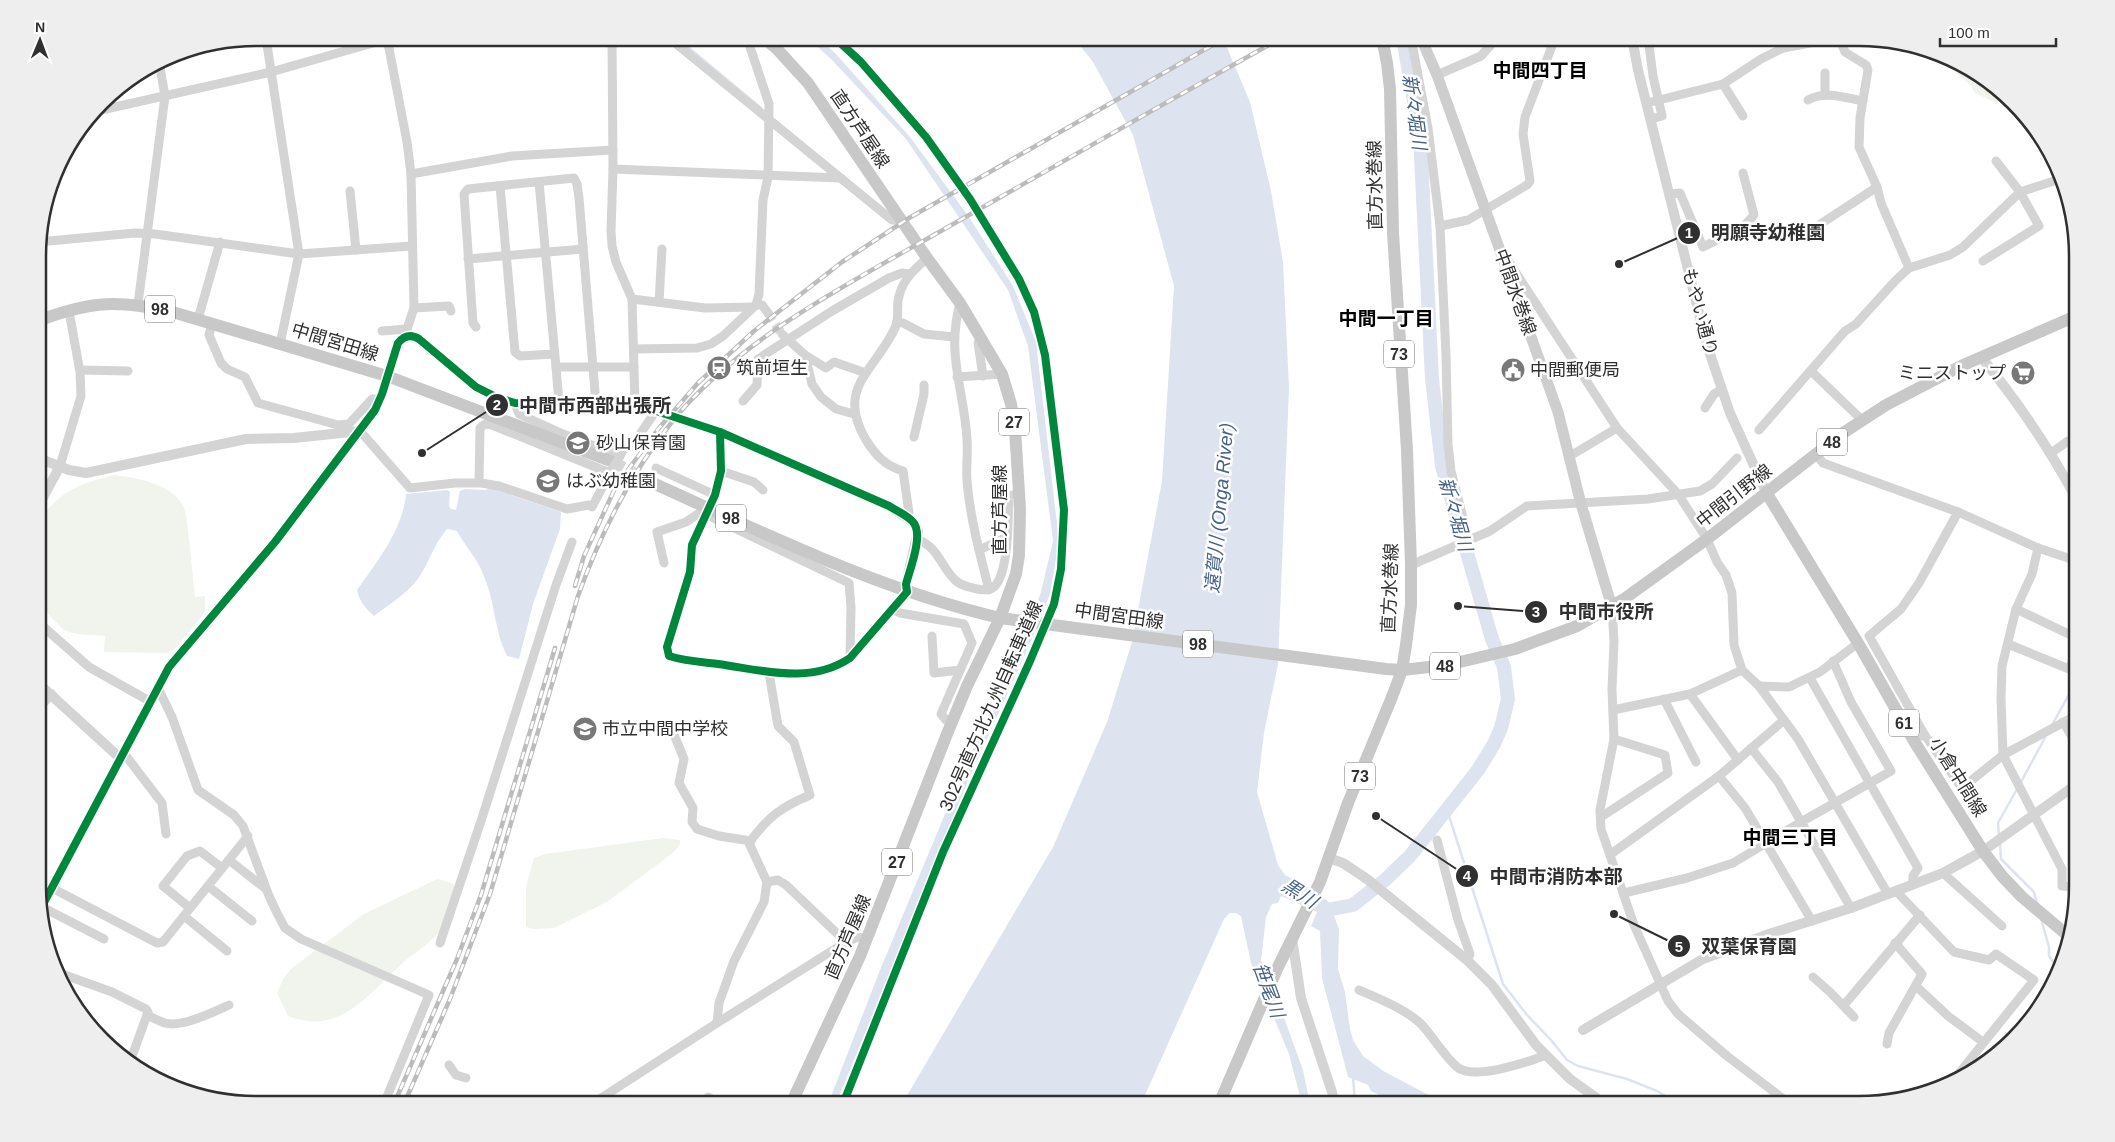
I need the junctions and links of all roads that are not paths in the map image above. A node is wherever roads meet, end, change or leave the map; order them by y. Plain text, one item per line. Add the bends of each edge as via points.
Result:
1 (267, 46) edge
2 (360, 46) edge
3 (389, 46) edge
4 (612, 46) edge
5 (679, 46) edge
6 (749, 46) edge
7 (759, 46) edge
8 (772, 46) edge
9 (1384, 46) edge
10 (1413, 46) edge
11 (1424, 46) edge
12 (1490, 46) edge
13 (1552, 46) edge
14 (1634, 46) edge
15 (1649, 46) edge
16 (1794, 46) edge
17 (1841, 46) edge
18 (1783, 48) joint
19 (752, 55) junction
20 (160, 69) edge
21 (271, 72) junction
22 (1825, 73) dead end
23 (1436, 75) junction
24 (1723, 84) junction
25 (1825, 95) junction
26 (165, 96) junction
27 (1659, 100) junction
28 (1808, 100) dead end
29 (1863, 101) junction
30 (1647, 103) junction
31 (107, 109) edge
32 (1743, 116) dead end
33 (770, 119) junction
34 (1651, 119) junction
35 (613, 150) junction
36 (1996, 161) dead end
37 (613, 169) junction
38 (411, 174) junction
39 (1743, 174) dead end
40 (768, 177) junction
41 (841, 178) junction
42 (2055, 181) edge
43 (539, 182) junction
44 (500, 186) junction
45 (1877, 187) junction
46 (350, 191) dead end
47 (2020, 192) junction
48 (1670, 194) junction
49 (1484, 210) junction
50 (901, 220) junction
51 (1819, 225) dead end
52 (1440, 226) junction
53 (148, 234) junction
54 (47, 241) edge
55 (220, 242) junction
56 (412, 246) junction
57 (1498, 246) junction
58 (583, 249) junction
59 (662, 249) dead end
60 (356, 250) junction
61 (545, 253) junction
62 (299, 254) junction
63 (506, 256) junction
64 (926, 258) junction
65 (468, 259) junction
66 (1983, 261) dead end
67 (1909, 268) junction
68 (910, 274) junction
69 (632, 300) junction
70 (659, 302) junction
71 (960, 303) junction
72 (138, 304) junction
73 (755, 306) junction
74 (414, 308) junction
75 (69, 311) junction
76 (451, 311) dead end
77 (768, 313) tunnel mouth
78 (46, 318) edge
79 (198, 319) junction
80 (2069, 319) edge
81 (896, 322) junction
82 (212, 324) junction
83 (476, 327) dead end
84 (382, 331) dead end
85 (407, 333) junction
86 (784, 337) junction
87 (954, 337) junction
88 (978, 342) dead end
89 (280, 344) junction
90 (634, 349) junction
91 (554, 354) junction
92 (805, 356) junction
93 (1982, 358) junction
94 (556, 366) junction
95 (593, 367) junction
96 (634, 367) junction
97 (80, 370) junction
98 (128, 371) dead end
99 (1811, 371) junction
100 (866, 373) junction
101 (1002, 374) junction
102 (387, 376) junction
103 (983, 376) junction
104 (957, 377) junction
105 (924, 385) dead end
106 (1721, 390) junction
107 (380, 399) junction
108 (743, 401) dead end
109 (515, 403) junction
110 (559, 403) junction
111 (596, 404) junction
112 (635, 404) junction
113 (1705, 408) dead end
114 (654, 412) junction
115 (854, 414) junction
116 (1862, 420) junction
117 (1617, 428) junction
118 (1759, 430) dead end
119 (360, 431) junction
120 (720, 432) junction
121 (914, 437) dead end
122 (2069, 441) edge
123 (2051, 453) junction
124 (1816, 454) junction
125 (1570, 456) junction
126 (1736, 458) dead end
127 (46, 461) edge
128 (614, 464) junction
129 (60, 466) junction
130 (656, 468) dead end
131 (721, 471) junction
132 (646, 480) tunnel mouth
133 (479, 483) junction
134 (2069, 485) edge
135 (763, 490) dead end
136 (46, 491) edge
137 (1766, 492) junction
138 (1019, 493) junction
139 (1678, 494) junction
140 (715, 495) junction
141 (1581, 504) junction
142 (1958, 512) junction
143 (705, 514) junction
144 (907, 517) junction
145 (1007, 537) junction
146 (917, 539) junction
147 (1707, 539) junction
148 (1469, 541) junction
149 (572, 542) dead end
150 (2038, 548) junction
151 (979, 550) junction
152 (2069, 558) edge
153 (664, 563) dead end
154 (1411, 565) junction
155 (989, 590) junction
156 (907, 592) junction
157 (1612, 607) junction
158 (891, 609) junction
159 (2016, 609) junction
160 (1005, 619) junction
161 (46, 629) edge
162 (2069, 634) edge
163 (932, 636) dead end
164 (1858, 643) junction
165 (2008, 644) junction
166 (850, 658) junction
167 (1833, 660) junction
168 (2069, 669) edge
169 (960, 670) junction
170 (1402, 670) junction
171 (1742, 670) junction
172 (769, 673) junction
173 (1810, 678) junction
174 (1759, 686) junction
175 (158, 688) junction
176 (46, 690) edge
177 (51, 694) junction
178 (1690, 694) junction
179 (46, 699) edge
180 (1664, 699) junction
181 (151, 702) junction
182 (1613, 710) junction
183 (2069, 719) edge
184 (1784, 720) junction
185 (2063, 722) junction
186 (952, 723) junction
187 (2069, 732) edge
188 (675, 737) dead end
189 (1919, 737) junction
190 (1614, 739) junction
191 (1751, 748) junction
192 (122, 755) junction
193 (2003, 755) junction
194 (1738, 760) junction
195 (1696, 762) dead end
196 (1719, 776) junction
197 (1870, 783) junction
198 (2069, 790) edge
199 (1836, 803) junction
200 (2034, 814) junction
201 (1601, 817) junction
202 (1801, 822) junction
203 (166, 834) dead end
204 (248, 836) junction
205 (1437, 840) dead end
206 (751, 841) junction
207 (1767, 842) junction
208 (1983, 850) junction
209 (1610, 854) junction
210 (1329, 858) junction
211 (229, 860) junction
212 (222, 868) junction
213 (1943, 873) junction
214 (767, 882) junction
215 (1913, 884) junction
216 (208, 886) junction
217 (2069, 886) edge
218 (52, 888) junction
219 (267, 890) junction
220 (1892, 892) junction
221 (1624, 893) junction
222 (47, 898) edge
223 (1851, 908) junction
224 (187, 912) junction
225 (48, 913) edge
226 (1920, 915) junction
227 (252, 921) dead end
228 (1812, 921) junction
229 (2002, 926) dead end
230 (2064, 932) edge
231 (867, 938) junction
232 (1292, 938) junction
233 (104, 940) dead end
234 (846, 942) junction
235 (440, 943) dead end
236 (1895, 943) junction
237 (227, 951) dead end
238 (1467, 960) junction
239 (66, 976) edge
240 (1813, 977) dead end
241 (1660, 986) junction
242 (1916, 986) junction
243 (1359, 990) dead end
244 (229, 1005) dead end
245 (1844, 1005) junction
246 (147, 1015) junction
247 (1854, 1017) dead end
248 (717, 1023) junction
249 (1583, 1030) dead end
250 (1982, 1042) junction
251 (1887, 1044) dead end
252 (133, 1055) edge
253 (1546, 1055) junction
254 (449, 1065) dead end
255 (1962, 1069) edge
256 (466, 1078) dead end
257 (387, 1096) edge
258 (604, 1096) edge
259 (794, 1096) edge
260 (1222, 1096) edge
261 (1332, 1096) edge
262 (1594, 1096) edge
263 (1779, 1096) edge

1 - 21 street
2 - 21 street
3 - 38 street
4 - 35 street
5 - 33 street
6 - 19 street
7 - 19 street
8 - 50 main road, 直方芦屋線 / 27 via 808,83
9 - 154 main road, 直方水巻線 / 73 via 1390,89 1393,233
10 - 52 street via 1428,128
11 - 23 main road, 中間水巻線
12 - 23 street via 1481,56
13 - 49 street via 1524,117 1523,134 1530,180 1527,185
14 - 30 street, もやい通り
15 - 27 street
16 - 18 street
17 - 29 street via 1844,52 1866,64
18 - 24 street
19 - 33 street via 769,104
20 - 26 street
21 - 26 street
21 - 62 street
22 - 25 street
23 - 49 main road, 中間水巻線
24 - 27 street
24 - 32 street
25 - 28 street via 1815,95
25 - 29 street
26 - 31 street
26 - 53 street
27 - 30 street
27 - 34 street via 1662,116
29 - 45 street via 1859,147
30 - 34 street, もやい通り
33 - 40 street
33 - 41 street
34 - 48 street, もやい通り
35 - 37 street
35 - 38 street via 512,156
36 - 47 street
37 - 40 street
37 - 69 street via 612,246
38 - 56 street
39 - 48 street via 1754,215 1743,227 1703,247 1680,194
40 - 41 street
40 - 73 street via 763,200 759,294
41 - 50 street via 892,220
42 - 47 street
43 - 44 street
43 - 58 street via 574,178
43 - 61 street
44 - 63 street
44 - 65 street via 468,189 464,194
45 - 51 street
45 - 67 street
46 - 60 street
47 - 66 street via 2039,226
47 - 67 street via 1963,247 1950,255
48 - 106 street, もやい通り
49 - 52 street via 1468,220
49 - 57 main road, 中間水巻線
50 - 64 main road, 直方芦屋線 / 27
52 - 148 street via 1448,444 1451,471
53 - 54 street
53 - 55 street
53 - 72 street
55 - 62 street
55 - 79 street
56 - 60 street
56 - 74 street
57 - 117 street
57 - 125 main road, 中間水巻線 via 1558,412
58 - 61 street
58 - 95 street
59 - 70 street
60 - 62 street
61 - 63 street
61 - 91 street
62 - 89 street
63 - 65 street
63 - 91 street via 515,352 520,356
64 - 68 street
64 - 71 main road, 直方芦屋線 / 27
65 - 83 street via 473,323
67 - 99 street via 1856,324 1845,331
68 - 81 street via 901,289
68 - 86 street via 889,278
69 - 70 street
69 - 90 street
70 - 73 street via 705,308
71 - 87 street
71 - 101 main road, 直方芦屋線 / 27
72 - 75 main road, 中間宮田線 / 98 via 114,303
72 - 79 main road, 中間宮田線 / 98
73 - 77 street via 762,305
73 - 90 street via 711,344 697,348
74 - 76 street via 449,306
74 - 85 street
75 - 78 main road, 中間宮田線 / 98
75 - 97 street
79 - 82 main road, 中間宮田線 / 98
80 - 93 main road, 中間引野線 / 48
81 - 87 street via 924,334
81 - 100 street
82 - 89 main road, 中間宮田線 / 98
82 - 107 street via 209,335 221,362 227,369 245,377 258,403 338,425 349,424 372,399
84 - 85 street
85 - 102 street via 398,343
85 - 109 street via 420,339 476,386
86 - 92 street
86 - 108 street via 758,359 757,385
87 - 104 street
88 - 103 street
89 - 102 main road, 中間宮田線 / 98
90 - 96 street
91 - 94 street
92 - 100 street via 826,368 834,362
92 - 115 street via 812,384 820,397 836,409
93 - 116 main road, 中間引野線 / 48 via 1918,387
93 - 123 street
94 - 95 street
94 - 110 street
95 - 96 street
95 - 111 street
96 - 112 street
97 - 98 street
97 - 129 street via 80,405
99 - 116 street
99 - 118 street
100 - 115 street via 858,389
101 - 103 street
101 - 138 main road, 直方芦屋線 / 27 via 1015,429
102 - 107 street
102 - 128 main road, 中間宮田線 / 98
103 - 104 street
104 - 151 street via 967,438 967,480
105 - 121 street
106 - 113 street via 1714,394
106 - 137 street, もやい通り
107 - 119 street
109 - 110 street
109 - 128 street via 520,414 563,434
110 - 111 street
111 - 112 street
112 - 114 street
114 - 120 street
114 - 128 street via 632,446 623,450
115 - 144 street via 857,426 875,454 903,471
116 - 124 main road, 中間引野線 / 48
117 - 125 street
117 - 139 street
119 - 129 street via 246,439 86,473
119 - 133 street via 410,488
119 - 175 street via 275,542 168,667
120 - 131 street
120 - 144 street via 889,506
122 - 123 street
123 - 134 street
124 - 137 main road, 中間引野線 / 48
124 - 142 street via 1823,463
125 - 141 main road, 中間水巻線
126 - 139 street via 1712,484 1700,491
127 - 129 street
128 - 133 street via 592,507 567,509 500,486
128 - 133 street via 485,424 480,428
129 - 136 street
130 - 140 street
131 - 135 street via 754,482
131 - 140 street
132 - 156 main road, 中間宮田線 / 98
137 - 147 main road, 中間引野線 / 48
137 - 164 main road, 小倉中間線 / 61
138 - 145 street via 1009,496
138 - 160 main road, 直方芦屋線 / 27 via 1019,555
139 - 141 street
139 - 147 street
140 - 143 street, bridge
141 - 148 street via 1527,506
141 - 157 main road, 中間水巻線
142 - 150 street
142 - 189 street via 1901,609 1869,636
143 - 153 street via 657,532
143 - 166 street via 849,583
143 - 172 street via 692,545 690,572 667,647 668,656
144 - 146 street via 916,527
145 - 151 street
145 - 155 street via 999,579
146 - 155 street via 932,546 957,582
146 - 156 street
147 - 157 main road, 中間引野線 / 48
147 - 171 street via 1732,594 1734,645
148 - 154 street
149 - 235 street
150 - 152 street
150 - 159 street via 2032,574
151 - 155 street
154 - 170 main road, 直方水巻線 / 73 via 1411,605
156 - 158 street
156 - 160 main road, 中間宮田線 / 98
157 - 170 main road, 中間引野線 / 48 via 1577,626 1515,649 1447,665
157 - 182 street
158 - 166 street
158 - 169 street via 964,624 972,643
159 - 162 street
159 - 165 street
160 - 170 main road, 中間宮田線 / 98
160 - 186 main road, 直方芦屋線 / 27
161 - 181 street via 88,667
163 - 169 street via 934,673
164 - 167 street
164 - 189 main road, 小倉中間線 / 61
165 - 168 street
165 - 193 street via 2002,674
166 - 172 street via 818,671
167 - 173 street
167 - 197 street via 1851,702 1891,772
169 - 186 street via 941,714
170 - 210 main road, 直方水巻線 / 73
171 - 174 street
171 - 178 street
172 - 206 street via 778,726 794,742 810,795 796,799 776,812
173 - 174 street via 1789,687
173 - 197 street
174 - 184 street
175 - 181 street
175 - 204 street via 198,790 234,815
176 - 177 street
177 - 179 street
177 - 192 street
178 - 180 street
178 - 194 street
180 - 182 street
180 - 195 street
181 - 192 street
182 - 190 street
183 - 185 street
184 - 191 street
184 - 199 street
185 - 187 street
185 - 193 street
186 - 231 main road, 直方芦屋線 / 27
188 - 206 street via 684,759 679,783 693,808 692,822 696,829
189 - 193 street via 1962,788
189 - 208 main road, 小倉中間線 / 61
190 - 201 street
190 - 201 street via 1664,755 1668,773
191 - 194 street
191 - 202 street via 1778,782
192 - 203 street via 162,803
192 - 218 street
193 - 200 street
194 - 196 street
196 - 207 street
196 - 209 street
197 - 199 street
197 - 215 street via 1918,868
198 - 200 street
199 - 202 street
199 - 220 street
200 - 208 street
200 - 217 street via 2062,869 2062,886
201 - 209 street via 1601,829
202 - 207 street
202 - 223 street
204 - 211 street
204 - 219 street
205 - 238 street via 1470,954
206 - 214 street via 750,847
207 - 221 street via 1733,863
207 - 228 street
208 - 213 street
208 - 230 main road, 小倉中間線 / 61 via 2022,897
209 - 221 street
210 - 232 main road, 直方水巻線 / 73
210 - 238 street via 1343,863 1367,880
211 - 212 street
211 - 219 street
212 - 216 street
212 - 224 street via 200,851 187,856 163,886
213 - 215 street
213 - 229 street
214 - 234 street via 778,880 786,885
214 - 248 street via 764,902 734,961 719,1003
215 - 220 street
216 - 224 street
216 - 227 street
218 - 222 street
218 - 224 street via 157,944 163,942
219 - 257 street via 285,928 301,939 430,995
220 - 223 street
220 - 226 street
221 - 241 street
223 - 228 street
224 - 237 street
225 - 233 street
226 - 236 street
226 - 250 street via 1954,952 1989,960 1996,954 2034,980
228 - 241 street via 1703,959
231 - 234 street via 858,937
231 - 259 main road, 直方芦屋線 / 27
232 - 260 main road, 直方水巻線 / 73
232 - 261 street via 1301,998
234 - 248 street
236 - 242 street via 1922,974
236 - 245 street
238 - 253 street via 1492,986
239 - 246 street via 138,1004 146,1009
240 - 245 street
241 - 249 street
241 - 263 street via 1678,1014
242 - 250 street
242 - 251 street via 1889,1033
243 - 253 street via 1419,1022 1458,1068 1469,1072 1494,1071
244 - 246 street via 173,1024
245 - 247 street
246 - 252 street
248 - 258 street
250 - 255 street
253 - 262 street via 1570,1079
254 - 256 street via 456,1075

